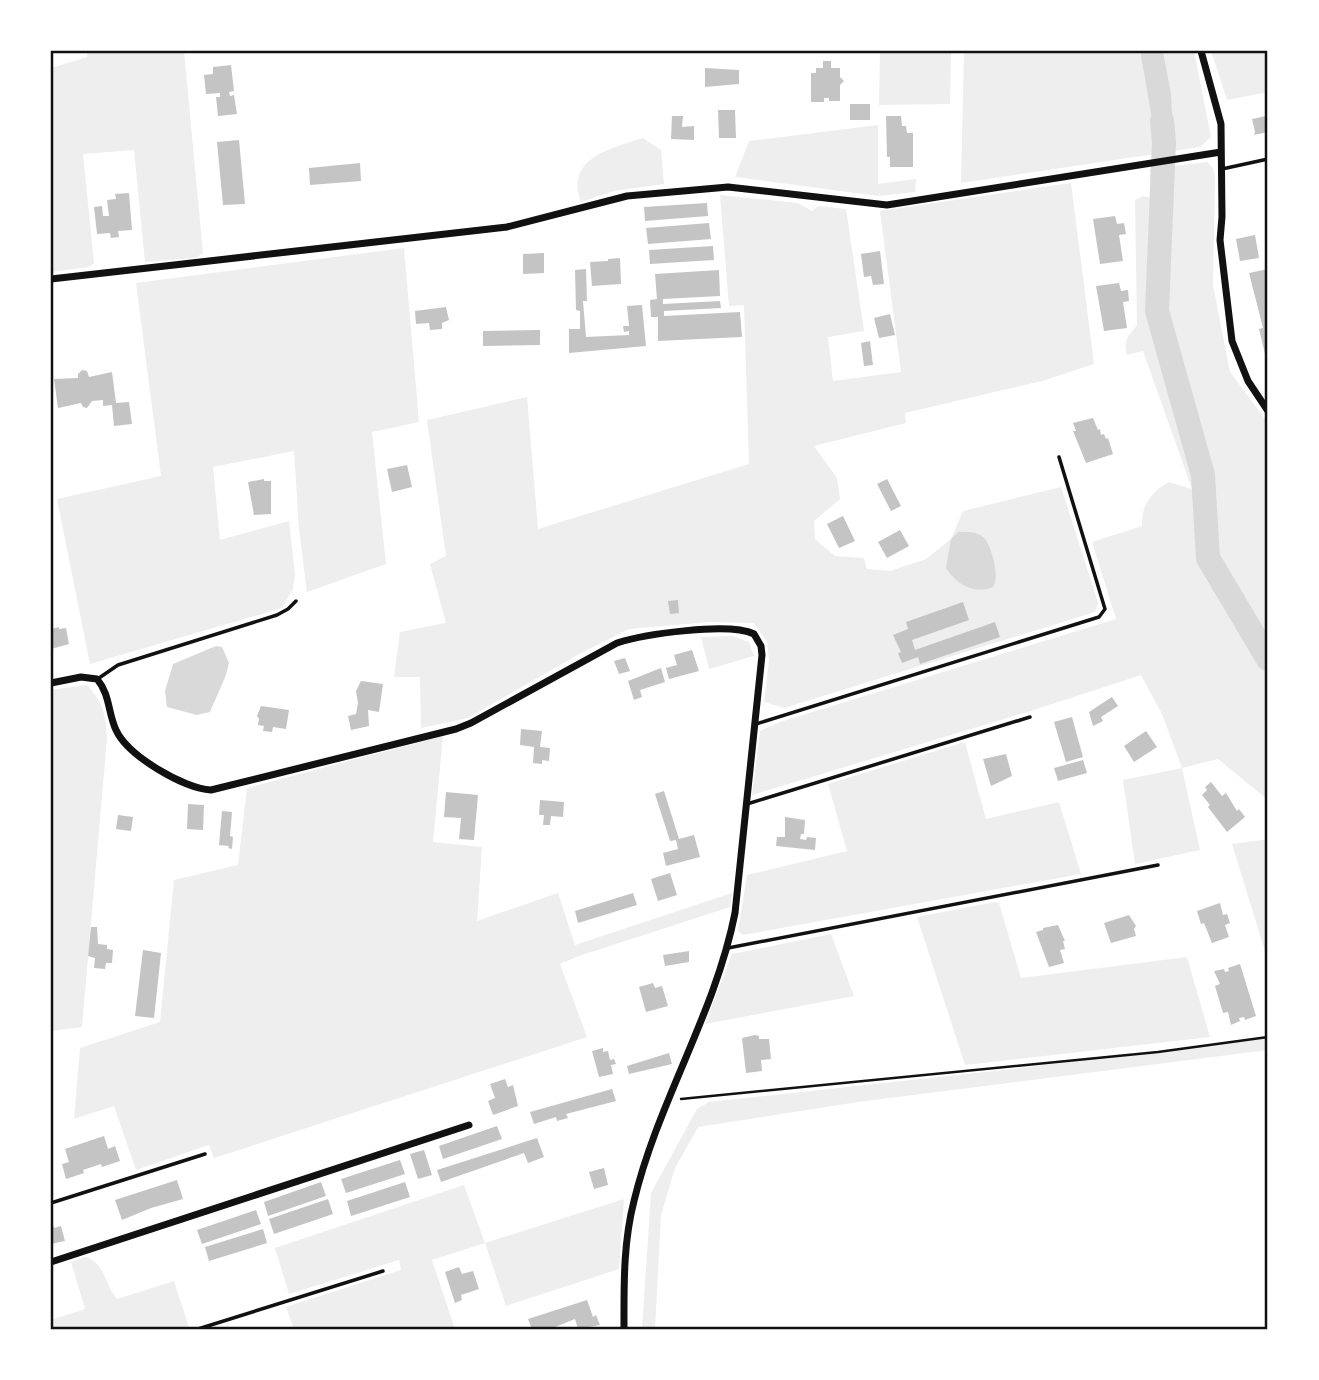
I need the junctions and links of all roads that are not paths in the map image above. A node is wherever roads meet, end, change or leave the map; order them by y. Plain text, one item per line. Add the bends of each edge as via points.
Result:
1 (1201, 51) edge
2 (1221, 152) junction
3 (1268, 159) edge
4 (1222, 169) junction
5 (51, 279) edge
6 (1268, 411) edge
7 (1059, 457) dead end
8 (296, 601) dead end
9 (97, 680) junction
10 (51, 683) edge
11 (1030, 717) dead end
12 (756, 724) junction
13 (747, 804) junction
14 (1158, 865) dead end
15 (728, 948) junction
16 (469, 1125) dead end
17 (205, 1154) dead end
18 (51, 1203) edge
19 (51, 1262) edge
20 (383, 1272) dead end
21 (198, 1329) edge
22 (624, 1329) edge

1 - 2 street via 1220,124
2 - 4 street
2 - 5 street via 887,205 728,187 640,195 507,226
3 - 4 lane
4 - 6 street via 1220,240 1231,341 1248,381
7 - 12 lane via 1104,614
8 - 9 lane via 277,615 118,665
9 - 10 street via 81,677
9 - 12 street via 122,741 177,780 204,789 456,729 617,643 653,633 739,630 754,634 762,654
11 - 13 lane
12 - 13 street
13 - 15 street
14 - 15 lane
15 - 22 street via 667,1101 633,1204
16 - 19 street
17 - 18 lane
20 - 21 lane

